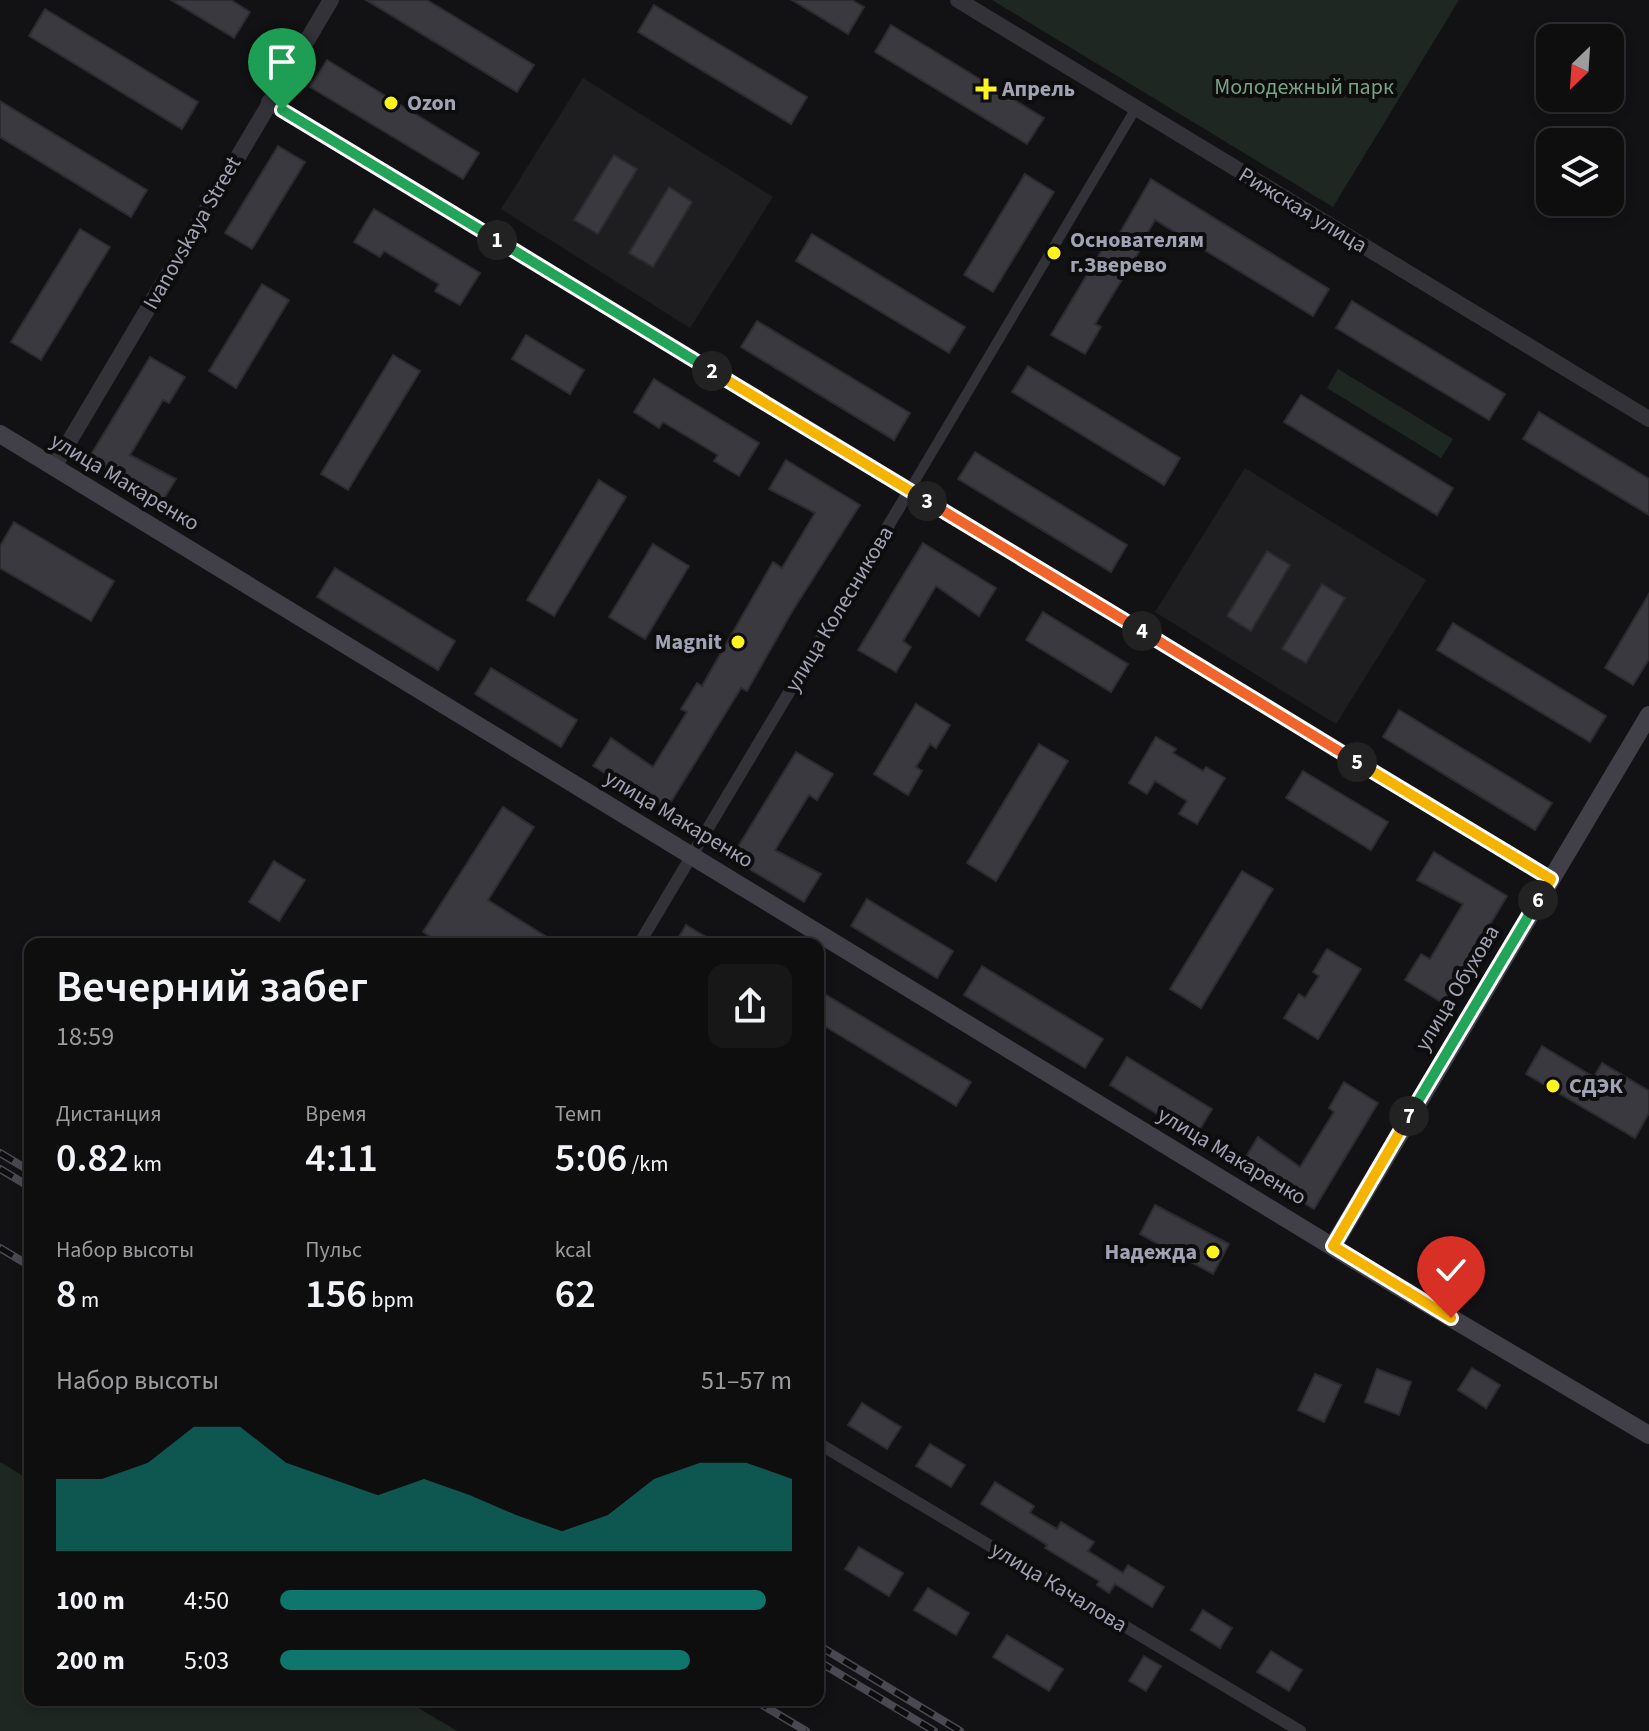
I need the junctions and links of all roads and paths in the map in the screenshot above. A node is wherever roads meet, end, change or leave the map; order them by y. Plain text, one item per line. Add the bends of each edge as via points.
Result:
1 (331, 0) edge
2 (958, 0) edge
3 (269, 102) junction
4 (1136, 108) junction
5 (1649, 419) edge
6 (0, 434) edge
7 (54, 467) junction
8 (909, 491) junction
9 (1649, 715) edge
10 (693, 856) junction
11 (1551, 879) junction
12 (643, 938) edge
13 (1333, 1246) junction
14 (1649, 1435) edge
15 (824, 1447) edge
16 (1300, 1731) edge

1 - 3 street, Ivanovskaya Street
2 - 4 street, Рижская улица
3 - 7 street, Ivanovskaya Street
3 - 8 street
4 - 5 street, Рижская улица
4 - 8 street, улица Колесникова
6 - 7 main road, улица Макаренко
7 - 10 main road, улица Макаренко
8 - 10 street, улица Колесникова
8 - 11 street
9 - 11 main road, улица Обухова
10 - 12 street, улица Колесникова
10 - 13 main road, улица Макаренко
11 - 13 main road, улица Обухова
13 - 14 main road, улица Макаренко
15 - 16 street, улица Качалова

